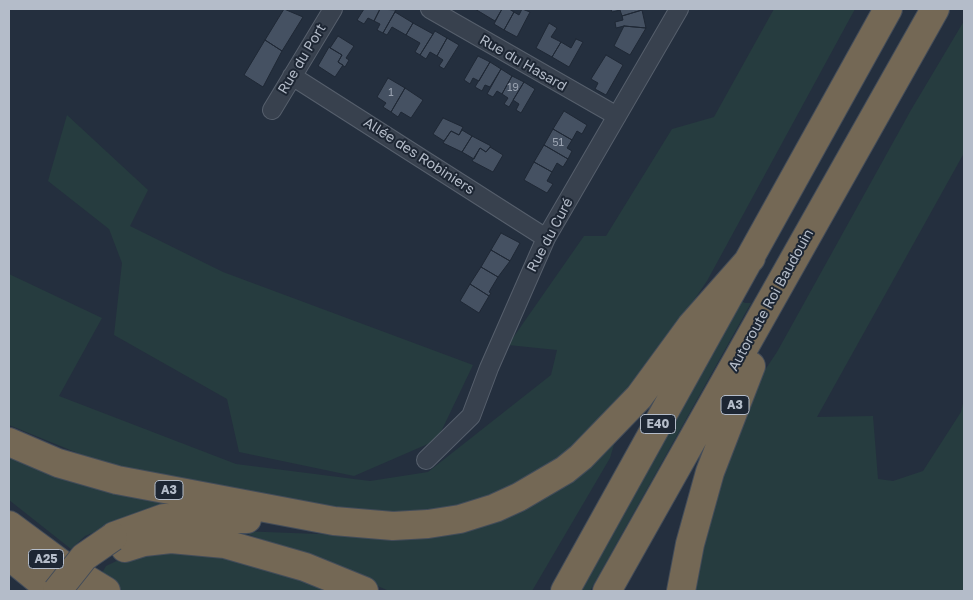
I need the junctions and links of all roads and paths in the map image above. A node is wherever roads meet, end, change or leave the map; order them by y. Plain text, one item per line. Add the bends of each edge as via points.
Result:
1 (333, 9) edge
2 (430, 9) edge
3 (679, 9) edge
4 (888, 9) edge
5 (934, 12) edge
6 (292, 76) junction
7 (272, 110) dead end
8 (617, 116) junction
9 (546, 238) junction
10 (751, 258) junction
11 (789, 270) junction
12 (9, 442) edge
13 (426, 460) dead end
14 (334, 521) junction
15 (9, 526) edge
16 (119, 542) junction
17 (9, 556) edge
18 (65, 588) edge
19 (106, 591) edge
20 (364, 591) edge
21 (565, 591) edge
22 (607, 591) edge
23 (681, 591) edge

1 - 6 street, Rue du Port
2 - 8 street, Rue du Hasard
3 - 8 street, Rue du Curé
4 - 10 highway, E40
5 - 11 highway, Autoroute Roi Baudouin / E40
6 - 7 street, Rue du Port
6 - 9 street, Allée des Robiniers
8 - 9 street, Rue du Curé
9 - 13 street, Rue du Curé via 488,368 471,416
10 - 14 highway, A3 via 691,326 620,420 581,457 543,484 495,508 446,522 378,526
10 - 21 highway, E40
11 - 22 highway, Autoroute Roi Baudouin / E40
11 - 23 highway, A3 via 717,451 690,544
12 - 14 highway, A3 via 58,463 117,480
14 - 16 highway, A3 via 179,516 152,521
15 - 18 highway, A25
15 - 19 highway
16 - 18 highway, A3, bridge via 84,557
16 - 20 highway, A3 via 170,539 226,544 305,567
17 - 18 highway, A25

